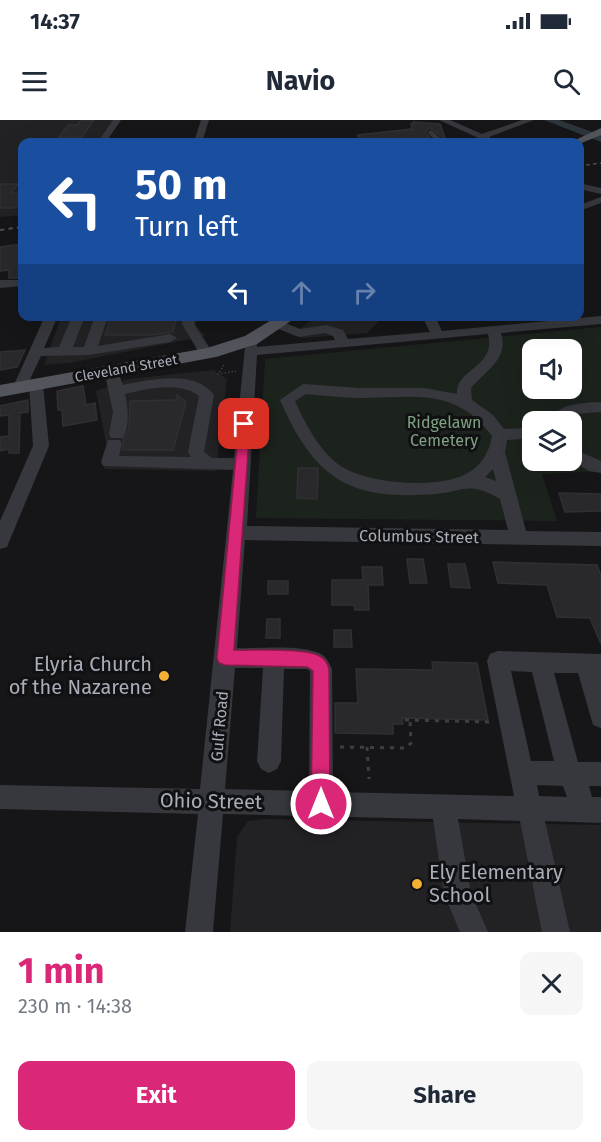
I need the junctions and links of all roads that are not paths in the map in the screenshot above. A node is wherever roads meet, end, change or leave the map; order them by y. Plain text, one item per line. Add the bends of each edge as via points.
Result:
1 (117, 120) edge
2 (205, 120) edge
3 (443, 120) edge
4 (511, 120) edge
5 (525, 122) edge
6 (488, 127) dead end
7 (465, 130) junction
8 (601, 131) edge
9 (105, 138) edge
10 (199, 138) edge
11 (437, 138) edge
12 (481, 138) edge
13 (493, 138) edge
14 (584, 138) edge
15 (584, 187) edge
16 (601, 191) edge
17 (601, 200) edge
18 (584, 206) edge
19 (18, 283) edge
20 (0, 284) edge
21 (601, 320) edge
22 (50, 321) edge
23 (76, 321) edge
24 (100, 321) edge
25 (188, 321) edge
26 (283, 321) edge
27 (285, 321) edge
28 (317, 321) edge
29 (431, 321) edge
30 (512, 321) edge
31 (493, 325) edge
32 (519, 327) junction
33 (299, 333) junction
34 (438, 335) junction
35 (170, 338) dead end
36 (343, 344) junction
37 (250, 346) junction
38 (287, 348) junction
39 (89, 351) junction
40 (36, 352) junction
41 (61, 352) junction
42 (206, 353) junction
43 (111, 370) junction
44 (28, 386) junction
45 (0, 391) edge
46 (117, 391) junction
47 (465, 400) junction
48 (601, 406) edge
49 (569, 411) edge
50 (522, 436) edge
51 (499, 443) junction
52 (582, 460) edge
53 (206, 463) junction
54 (242, 464) junction
55 (601, 467) edge
56 (468, 480) junction
57 (508, 495) junction
58 (237, 533) junction
59 (519, 537) junction
60 (601, 539) edge
61 (0, 542) edge
62 (225, 658) junction
63 (273, 658) junction
64 (541, 663) junction
65 (593, 664) edge
66 (601, 717) edge
67 (270, 761) dead end
68 (522, 773) junction
69 (569, 774) junction
70 (601, 774) edge
71 (0, 797) edge
72 (212, 801) junction
73 (321, 804) junction
74 (443, 806) junction
75 (530, 808) junction
76 (592, 809) edge
77 (199, 932) edge
78 (474, 932) edge
79 (556, 932) edge

1 - 9 street
2 - 10 street
3 - 7 street
4 - 5 street
5 - 13 street
6 - 7 street
7 - 11 street via 431,132
7 - 12 street
8 - 14 main road
15 - 16 street
17 - 18 street
19 - 20 street
21 - 32 street
22 - 40 street
23 - 41 street
24 - 39 street
25 - 42 street
26 - 37 main road, Cleveland Street
27 - 33 street
28 - 33 street
29 - 34 street
30 - 32 street
31 - 32 street
31 - 34 street
31 - 47 street via 498,342 495,356 471,377 464,388
33 - 36 street via 326,329 338,333
33 - 38 street
34 - 36 street
35 - 39 street
36 - 38 street
37 - 38 street
37 - 42 main road, Cleveland Street
37 - 54 street, Gulf Road
39 - 41 street
40 - 41 street
40 - 44 street
42 - 43 main road, Cleveland Street
43 - 44 main road, Cleveland Street
43 - 46 street
44 - 45 main road, Cleveland Street
44 - 61 street via 41,446
46 - 53 street via 178,384 199,387 207,395 196,452
46 - 53 street via 121,412 109,462
47 - 51 street via 482,412
47 - 56 street via 419,391 303,389 287,400 317,454 341,474 377,486 430,488
48 - 49 street
50 - 51 street
51 - 56 street via 487,466
51 - 57 street
52 - 55 street
53 - 54 street
54 - 58 street, Gulf Road
56 - 57 street via 488,484
57 - 59 street
58 - 59 street, Columbus Street
58 - 62 street, Gulf Road
59 - 60 street, Columbus Street
62 - 63 street
62 - 72 street, Gulf Road
63 - 67 street
63 - 73 street via 307,659 321,669
64 - 65 street
64 - 68 street via 498,661
64 - 69 street
65 - 66 street
68 - 69 street
68 - 75 street
69 - 70 street
69 - 76 street
71 - 72 street, Ohio Street
72 - 73 street, Ohio Street
72 - 77 street, Gulf Road
73 - 74 street, Ohio Street
74 - 75 street, Ohio Street
74 - 78 street via 458,894
75 - 76 street, Ohio Street
75 - 79 street

